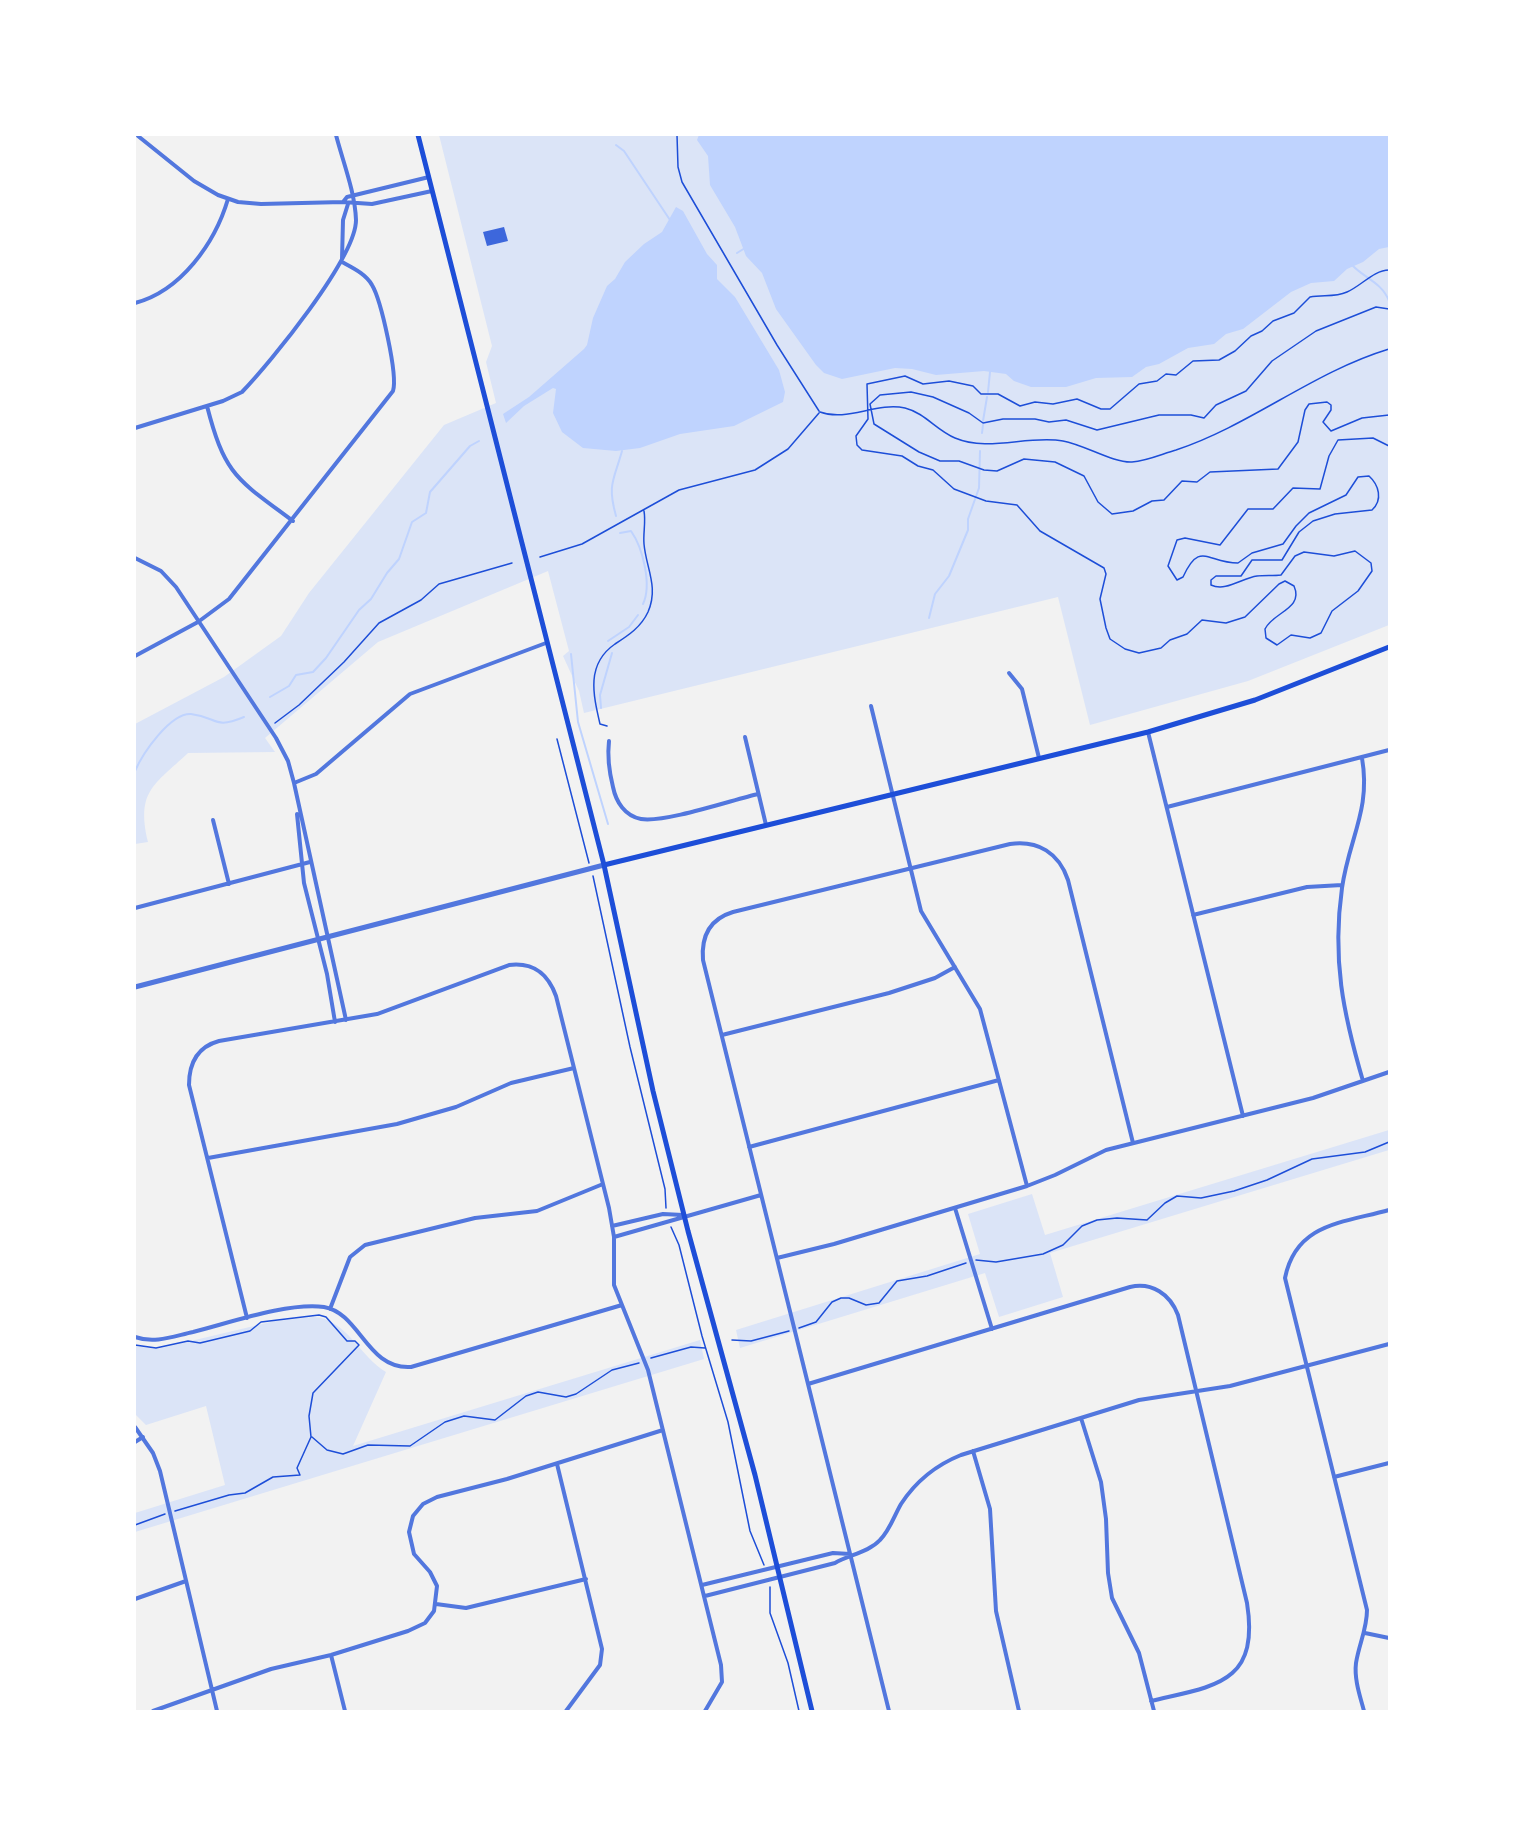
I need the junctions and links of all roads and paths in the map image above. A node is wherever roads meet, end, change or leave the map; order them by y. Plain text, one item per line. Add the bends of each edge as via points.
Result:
1 (336, 135) edge
2 (418, 135) edge
3 (677, 135) edge
4 (137, 137) edge
5 (429, 177) junction
6 (432, 191) junction
7 (351, 194) junction
8 (228, 199) junction
9 (345, 203) junction
10 (353, 203) junction
11 (342, 262) junction
12 (1389, 270) edge
13 (135, 303) edge
14 (1389, 309) edge
15 (1389, 350) edge
16 (207, 406) junction
17 (869, 409) junction
18 (820, 412) junction
19 (1389, 416) edge
20 (135, 428) edge
21 (1389, 446) edge
22 (644, 510) junction
23 (293, 521) junction
24 (540, 557) dead end
25 (135, 558) edge
26 (512, 563) dead end
27 (198, 622) junction
28 (546, 643) junction
29 (1389, 647) edge
30 (135, 656) edge
31 (1009, 673) dead end
32 (871, 706) dead end
33 (275, 723) dead end
34 (607, 726) dead end
35 (1148, 732) junction
36 (744, 737) dead end
37 (557, 739) dead end
38 (609, 741) dead end
39 (1389, 750) edge
40 (1362, 758) junction
41 (1039, 759) junction
42 (294, 783) junction
43 (758, 794) junction
44 (892, 794) junction
45 (297, 800) junction
46 (1167, 807) junction
47 (213, 820) dead end
48 (766, 825) junction
49 (310, 862) junction
50 (301, 864) junction
51 (604, 865) junction
52 (591, 868) junction
53 (910, 868) junction
54 (229, 884) junction
55 (1342, 885) junction
56 (135, 908) edge
57 (1194, 915) junction
58 (329, 937) junction
59 (318, 939) junction
60 (955, 967) junction
61 (135, 987) edge
62 (346, 1020) junction
63 (335, 1022) junction
64 (722, 1035) junction
65 (574, 1068) junction
66 (1389, 1072) edge
67 (999, 1080) junction
68 (1363, 1081) junction
69 (1243, 1116) junction
70 (1389, 1142) edge
71 (1133, 1143) junction
72 (750, 1147) junction
73 (208, 1158) junction
74 (603, 1184) junction
75 (1027, 1186) junction
76 (761, 1195) junction
77 (666, 1208) dead end
78 (955, 1208) junction
79 (1389, 1210) edge
80 (684, 1215) junction
81 (612, 1226) junction
82 (676, 1234) dead end
83 (614, 1237) junction
84 (777, 1258) junction
85 (979, 1259) dead end
86 (965, 1263) dead end
87 (622, 1305) junction
88 (330, 1309) junction
89 (247, 1318) junction
90 (802, 1328) dead end
91 (993, 1329) junction
92 (789, 1332) dead end
93 (135, 1337) edge
94 (732, 1340) dead end
95 (1389, 1344) edge
96 (135, 1345) edge
97 (705, 1348) junction
98 (645, 1360) junction
99 (1306, 1367) junction
100 (808, 1384) junction
101 (1196, 1392) junction
102 (1081, 1418) junction
103 (135, 1428) edge
104 (663, 1430) junction
105 (143, 1437) junction
106 (311, 1437) junction
107 (135, 1443) edge
108 (973, 1451) junction
109 (1389, 1463) edge
110 (557, 1464) junction
111 (1334, 1477) junction
112 (170, 1513) junction
113 (135, 1525) edge
114 (850, 1554) junction
115 (763, 1562) dead end
116 (777, 1567) junction
117 (780, 1577) junction
118 (585, 1579) junction
119 (186, 1581) junction
120 (702, 1585) junction
121 (770, 1592) dead end
122 (705, 1596) junction
123 (135, 1599) edge
124 (436, 1604) junction
125 (1365, 1633) junction
126 (1389, 1638) edge
127 (331, 1655) junction
128 (213, 1691) junction
129 (1151, 1701) junction
130 (153, 1711) edge
131 (218, 1711) edge
132 (345, 1711) edge
133 (566, 1711) edge
134 (705, 1711) edge
135 (799, 1711) edge
136 (812, 1711) edge
137 (889, 1711) edge
138 (1018, 1711) edge
139 (1154, 1711) edge
140 (1364, 1711) edge

1 - 7 street
2 - 5 main road
3 - 18 path via 682,182
4 - 8 street via 194,181
5 - 6 main road
5 - 7 street
6 - 10 street via 381,203
6 - 28 main road
7 - 9 street
7 - 10 street
8 - 9 street via 261,204
8 - 13 street via 215,234 176,284
9 - 10 street
9 - 11 street
10 - 11 street via 354,232
11 - 16 street via 248,386 232,398
11 - 23 street via 367,279 375,291 395,383 388,399
12 - 17 path via 1379,271 1347,292 1327,298 1310,297 1294,313 1273,321 1219,360 1193,361 1176,375 1139,384 1110,409 1077,399 1020,406 998,394 981,394 970,385 946,380 921,384 905,376 867,384
14 - 17 path via 1376,307 1316,331 1272,361 1246,391 1216,405 1204,418 1159,415 1097,430 1066,420 1003,419 983,423 969,412 933,397 905,392 880,395
15 - 17 path via 1343,366 1204,440 1132,462 1051,440 965,441 913,410 892,406
16 - 20 street
16 - 23 street via 227,464 243,483
17 - 18 path via 834,416
17 - 19 path via 878,428 940,461 955,460 993,471 1029,458 1055,462 1088,479 1098,502 1116,514 1164,500 1179,483 1197,482 1210,472 1278,469 1298,442 1309,404 1331,405 1323,422 1331,431 1362,418
17 - 21 path via 867,422 856,436 862,450 902,456 933,470 954,489 1017,506 1040,531 1104,568 1100,599 1108,637 1139,653 1164,647 1202,620 1229,623 1245,617 1285,581 1296,590 1295,602 1269,621 1266,638 1277,645 1291,635 1310,638 1321,633 1332,611 1358,591 1372,571 1371,563 1358,553 1334,556 1304,552 1295,556 1281,575 1256,576 1217,587 1210,580 1216,576 1241,576 1252,560 1282,560 1299,532 1321,517 1372,510 1379,494 1369,476 1358,477 1346,495 1309,513 1283,544 1252,553 1238,563 1195,557 1177,580 1168,566 1175,544 1185,538 1220,545 1248,509 1273,509 1293,488 1320,489 1338,440 1373,438
18 - 22 path via 793,443 765,465 734,478 688,487
22 - 24 path via 582,544
22 - 34 path via 652,598 641,623 607,651 593,676 592,691 600,724
23 - 27 street via 241,586
25 - 27 street via 166,575
26 - 33 path via 439,584 422,600 379,623 344,662
27 - 30 street
27 - 42 street via 283,749
28 - 42 street via 410,694 316,774
28 - 51 main road
29 - 35 main road via 1255,700
31 - 41 street via 1022,689
32 - 44 street
35 - 41 main road
35 - 46 street
36 - 43 street
37 - 52 path
38 - 43 street via 607,758 615,798 621,807 640,819 660,818
39 - 40 street
40 - 46 street
40 - 55 street via 1365,800
41 - 44 main road
42 - 45 street
43 - 48 street
44 - 48 main road
44 - 53 street
45 - 49 street
45 - 50 street
46 - 57 street
47 - 54 street
48 - 51 main road
49 - 50 street
49 - 58 street
50 - 54 street
50 - 59 street
51 - 52 street
51 - 80 main road
52 - 58 street
52 - 77 path via 665,1189
53 - 60 street via 921,911
53 - 64 street via 717,919 706,932 703,952
53 - 71 street via 1025,843 1039,846 1057,859 1068,880
54 - 56 street
55 - 57 street via 1307,887
55 - 68 street via 1339,982 1349,1040
57 - 69 street
58 - 59 street
58 - 62 street
59 - 61 street
59 - 63 street
60 - 64 street via 889,993
60 - 67 street via 980,1009
62 - 63 street
62 - 65 street via 391,1010 509,965 528,965 539,970 553,987
63 - 73 street via 219,1041 194,1058 189,1085
64 - 72 street
65 - 73 street via 511,1083 456,1107 397,1124
65 - 74 street
66 - 68 street
67 - 72 street
67 - 75 street
68 - 69 street
69 - 71 street
70 - 85 path via 1365,1152 1312,1160 1234,1191 1200,1197 1176,1196 1147,1220 1097,1220 1083,1226 1064,1245 1037,1255 990,1262
71 - 75 street via 1098,1152 1064,1172
72 - 76 street
73 - 89 street
74 - 81 street
74 - 88 street via 537,1211 476,1218 365,1245 350,1257
75 - 78 street
76 - 80 street
76 - 84 street
78 - 84 street
78 - 91 street
79 - 99 street via 1314,1233 1297,1247 1285,1278
80 - 81 street via 663,1214
80 - 83 street
80 - 116 main road
81 - 83 street
82 - 97 path
83 - 87 street via 613,1277
84 - 100 street
86 - 90 path via 897,1281 875,1305 845,1297 836,1300 816,1322
87 - 88 street via 405,1367 386,1361
87 - 98 street
88 - 89 street via 297,1309
89 - 93 street via 159,1340
91 - 100 street
91 - 101 street via 1130,1287 1151,1286 1175,1306
92 - 94 path via 751,1341
95 - 99 street
96 - 106 path via 156,1348 188,1341 200,1343 250,1331 261,1322 326,1317 347,1341 355,1341 359,1346 313,1393
97 - 98 path via 687,1347
97 - 115 path via 728,1422 750,1531
98 - 104 street
98 - 106 path via 612,1370 576,1394 566,1397 538,1392 526,1396 495,1420 464,1416 445,1422 410,1446 368,1445 343,1454 327,1450
99 - 101 street
99 - 111 street
100 - 114 street
101 - 102 street via 1139,1400
101 - 129 street via 1247,1603 1248,1639 1242,1661 1222,1683
102 - 108 street
102 - 129 street via 1101,1482 1112,1598 1139,1653
103 - 105 street
104 - 110 street
104 - 120 street
105 - 107 street
105 - 112 street via 157,1461
106 - 112 path via 297,1468 300,1475 273,1477 245,1492
108 - 114 street via 931,1471 911,1490 880,1540 868,1549
108 - 138 street via 990,1509 996,1611
109 - 111 street
110 - 118 street
110 - 124 street via 437,1497 418,1509 410,1524 410,1540 414,1554 434,1579
111 - 125 street via 1367,1610
112 - 113 path
112 - 119 street
114 - 116 street via 833,1552
114 - 117 street via 835,1563
114 - 137 street
116 - 117 main road
116 - 120 street
117 - 122 street
117 - 136 main road
118 - 124 street via 466,1608
118 - 133 street via 602,1657
119 - 123 street
119 - 128 street
120 - 122 street
121 - 135 path via 771,1613 789,1663
122 - 134 street via 722,1682
124 - 127 street via 431,1617 417,1628
125 - 126 street
125 - 140 street via 1356,1663
127 - 128 street via 272,1669
127 - 132 street
128 - 130 street
128 - 131 street
129 - 139 street

